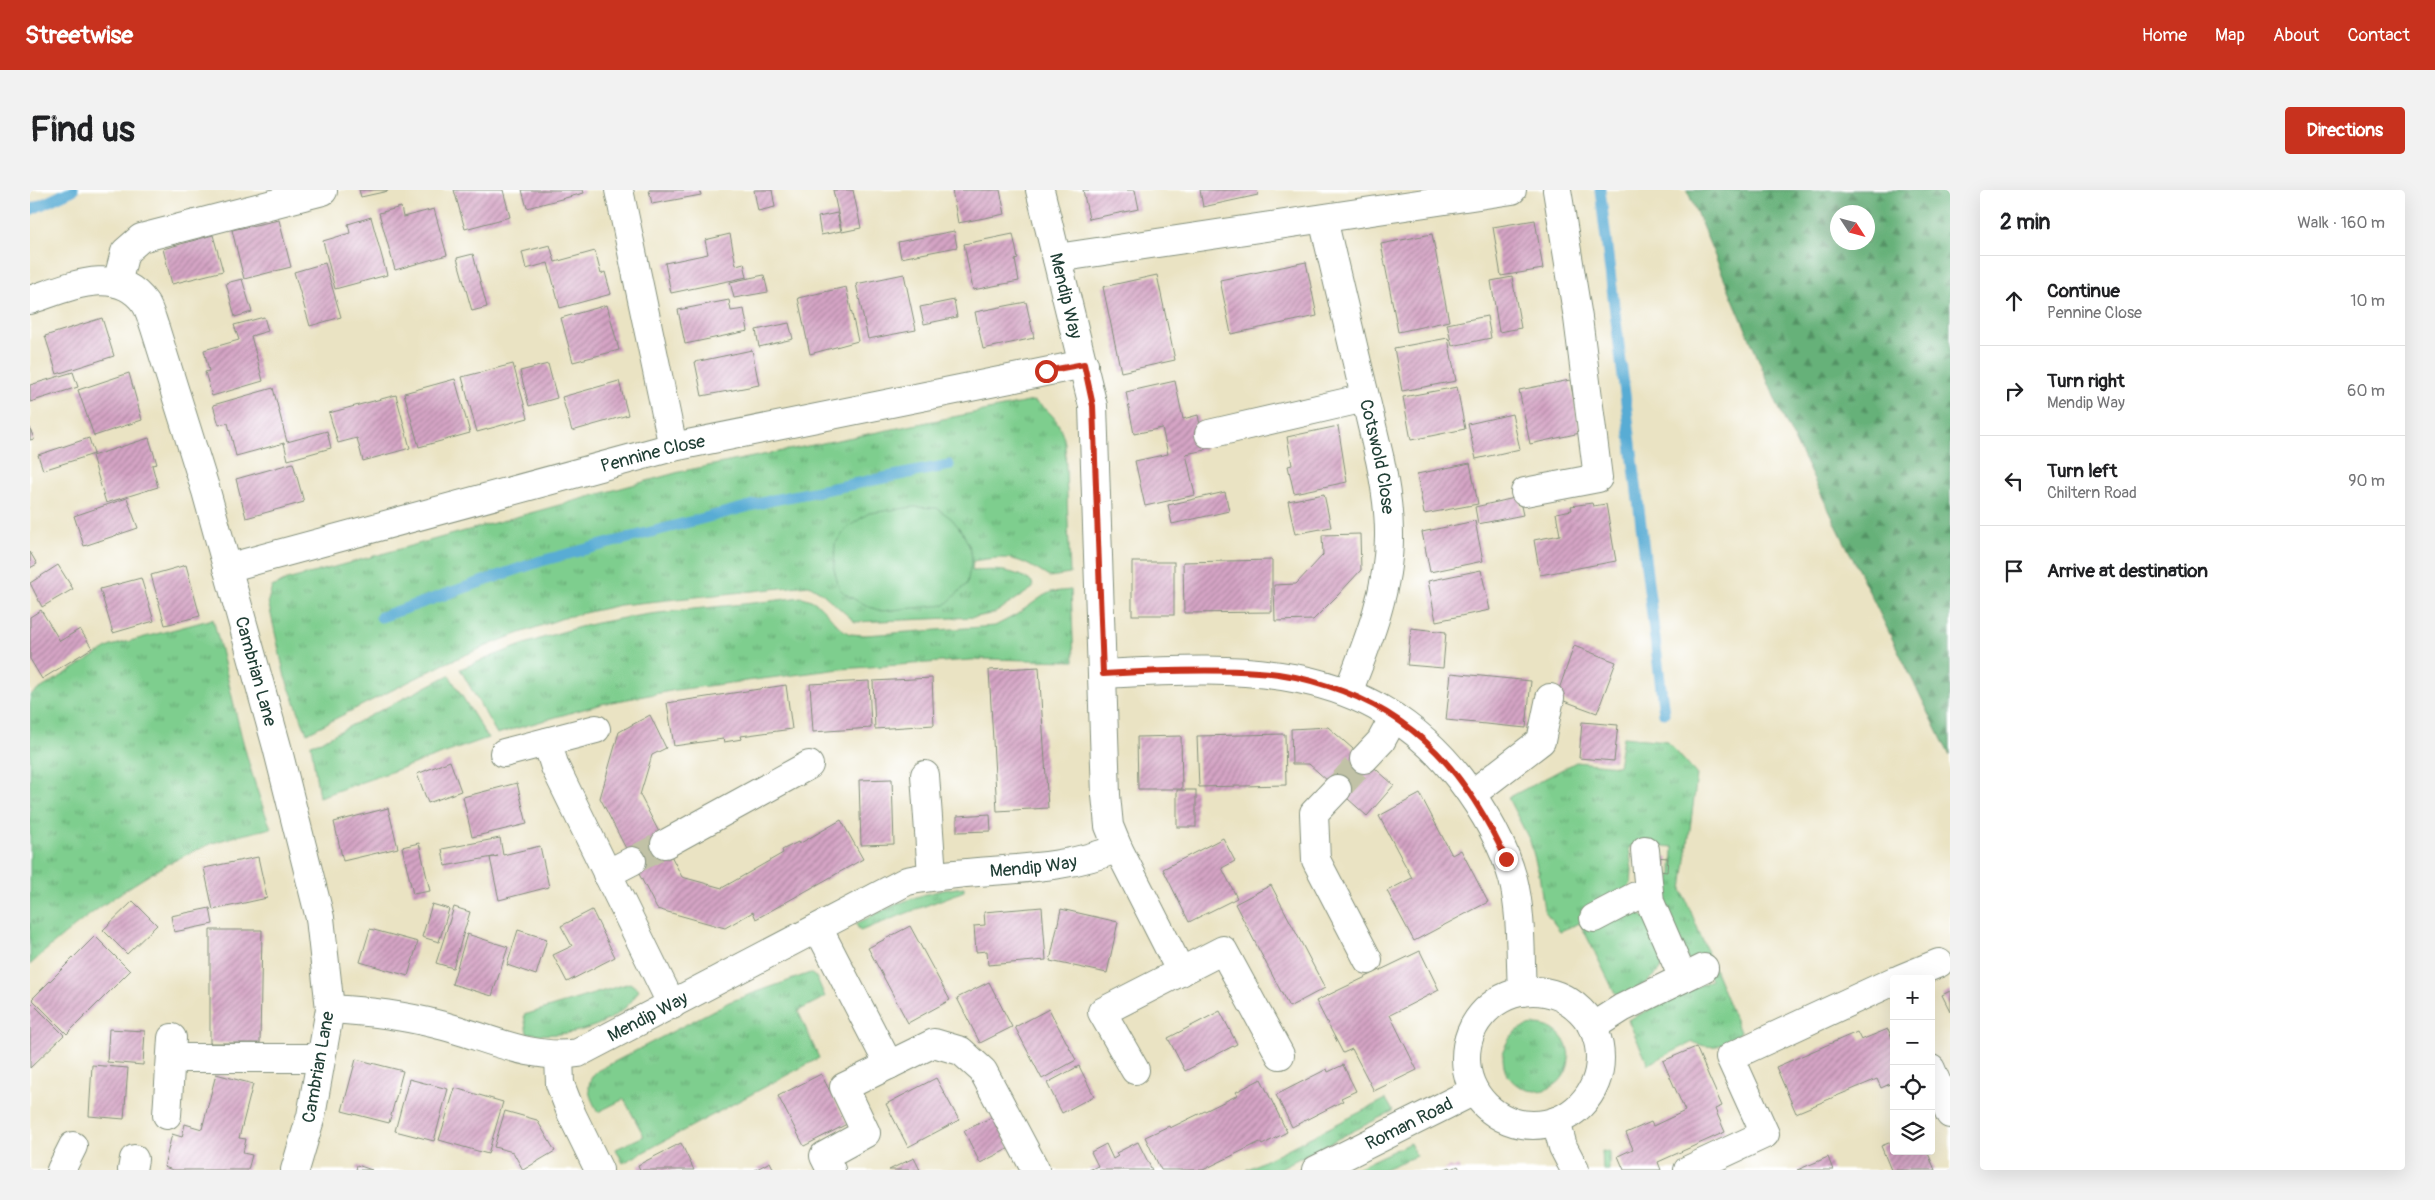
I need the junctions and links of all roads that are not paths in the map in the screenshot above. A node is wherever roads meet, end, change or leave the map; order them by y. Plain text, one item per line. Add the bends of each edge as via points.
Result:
1 (619, 190) edge
2 (1040, 190) edge
3 (1512, 190) edge
4 (1557, 190) edge
5 (323, 191) edge
6 (1322, 219) junction
7 (1057, 258) junction
8 (117, 283) junction
9 (30, 300) edge
10 (1084, 364) junction
11 (1365, 398) junction
12 (1209, 434) dead end
13 (673, 447) junction
14 (1525, 492) dead end
15 (227, 568) junction
16 (1103, 674) junction
17 (1348, 692) junction
18 (1550, 698) dead end
19 (1394, 718) junction
20 (596, 729) dead end
21 (547, 742) junction
22 (504, 753) dead end
23 (1364, 759) tunnel mouth
24 (809, 765) dead end
25 (925, 775) dead end
26 (1337, 788) tunnel mouth
27 (1472, 794) junction
28 (665, 844) tunnel mouth
29 (1118, 848) junction
30 (1645, 850) dead end
31 (632, 861) tunnel mouth
32 (607, 874) junction
33 (932, 875) junction
34 (1648, 894) junction
35 (1594, 918) dead end
36 (818, 928) junction
37 (1368, 960) dead end
38 (1938, 962) dead end
39 (1181, 972) junction
40 (1909, 975) edge
41 (1890, 983) edge
42 (1522, 992) junction
43 (672, 1005) junction
44 (330, 1009) junction
45 (1592, 1027) junction
46 (1280, 1055) dead end
47 (560, 1056) junction
48 (321, 1058) junction
49 (889, 1065) junction
50 (1135, 1070) dead end
51 (1935, 1078) edge
52 (1474, 1091) junction
53 (1950, 1114) edge
54 (167, 1115) dead end
55 (1556, 1121) junction
56 (73, 1146) dead end
57 (1035, 1169) edge
58 (61, 1170) edge
59 (295, 1170) edge
60 (599, 1170) edge
61 (831, 1170) edge
62 (1316, 1170) edge
63 (1575, 1170) edge
64 (1688, 1170) edge

1 - 13 street
2 - 7 street, Mendip Way
3 - 6 street
4 - 14 street via 1578,318 1598,478
5 - 8 street via 141,238 125,252
6 - 7 street
6 - 11 street, Cotswold Close
7 - 10 street, Mendip Way
8 - 9 street, Cambrian Lane via 111,280 82,282
8 - 15 street, Cambrian Lane via 132,289 145,304 155,328
10 - 13 street, Pennine Close
10 - 16 street, Mendip Way via 1093,406 1096,451
11 - 12 street
11 - 17 street, Cotswold Close via 1387,495 1390,534 1376,618
13 - 15 street, Pennine Close
15 - 44 street, Cambrian Lane via 320,918
16 - 17 street via 1260,672 1306,679
16 - 29 street, Mendip Way via 1106,795 1109,826
17 - 19 street
18 - 27 street via 1541,741
19 - 23 street via 1381,741
19 - 27 street via 1434,748
20 - 21 street
21 - 22 street
21 - 32 street via 555,767
24 - 28 street
25 - 33 street
26 - 37 street via 1314,813 1316,860
27 - 42 street via 1488,821 1513,879
29 - 33 street, Mendip Way via 1076,862
29 - 39 street
30 - 34 street
31 - 32 street
32 - 43 street
33 - 36 street, Mendip Way via 906,881
34 - 35 street via 1636,896
34 - 45 street via 1694,973 1622,1008
36 - 43 street, Mendip Way
36 - 49 street
38 - 40 street
39 - 46 street via 1223,950
39 - 50 street via 1102,1012
41 - 64 street via 1730,1057 1765,1134
42 - 45 street via 1543,992 1564,999 1582,1012
42 - 52 street via 1502,998 1473,1027 1466,1067
43 - 47 street, Mendip Way via 578,1053
44 - 47 street, Mendip Way via 384,1012 531,1052
44 - 48 street, Cambrian Lane
45 - 55 street via 1600,1052 1598,1073 1590,1094 1575,1110
47 - 60 street via 560,1084
48 - 54 street via 172,1048
48 - 59 street, Cambrian Lane via 311,1116
49 - 57 street via 934,1043 961,1051 983,1072
49 - 61 street via 844,1088 866,1134 824,1156
51 - 53 street
52 - 55 street via 1483,1104 1499,1116 1517,1123 1536,1125
52 - 62 street, Roman Road
55 - 63 street via 1563,1146
56 - 58 street

